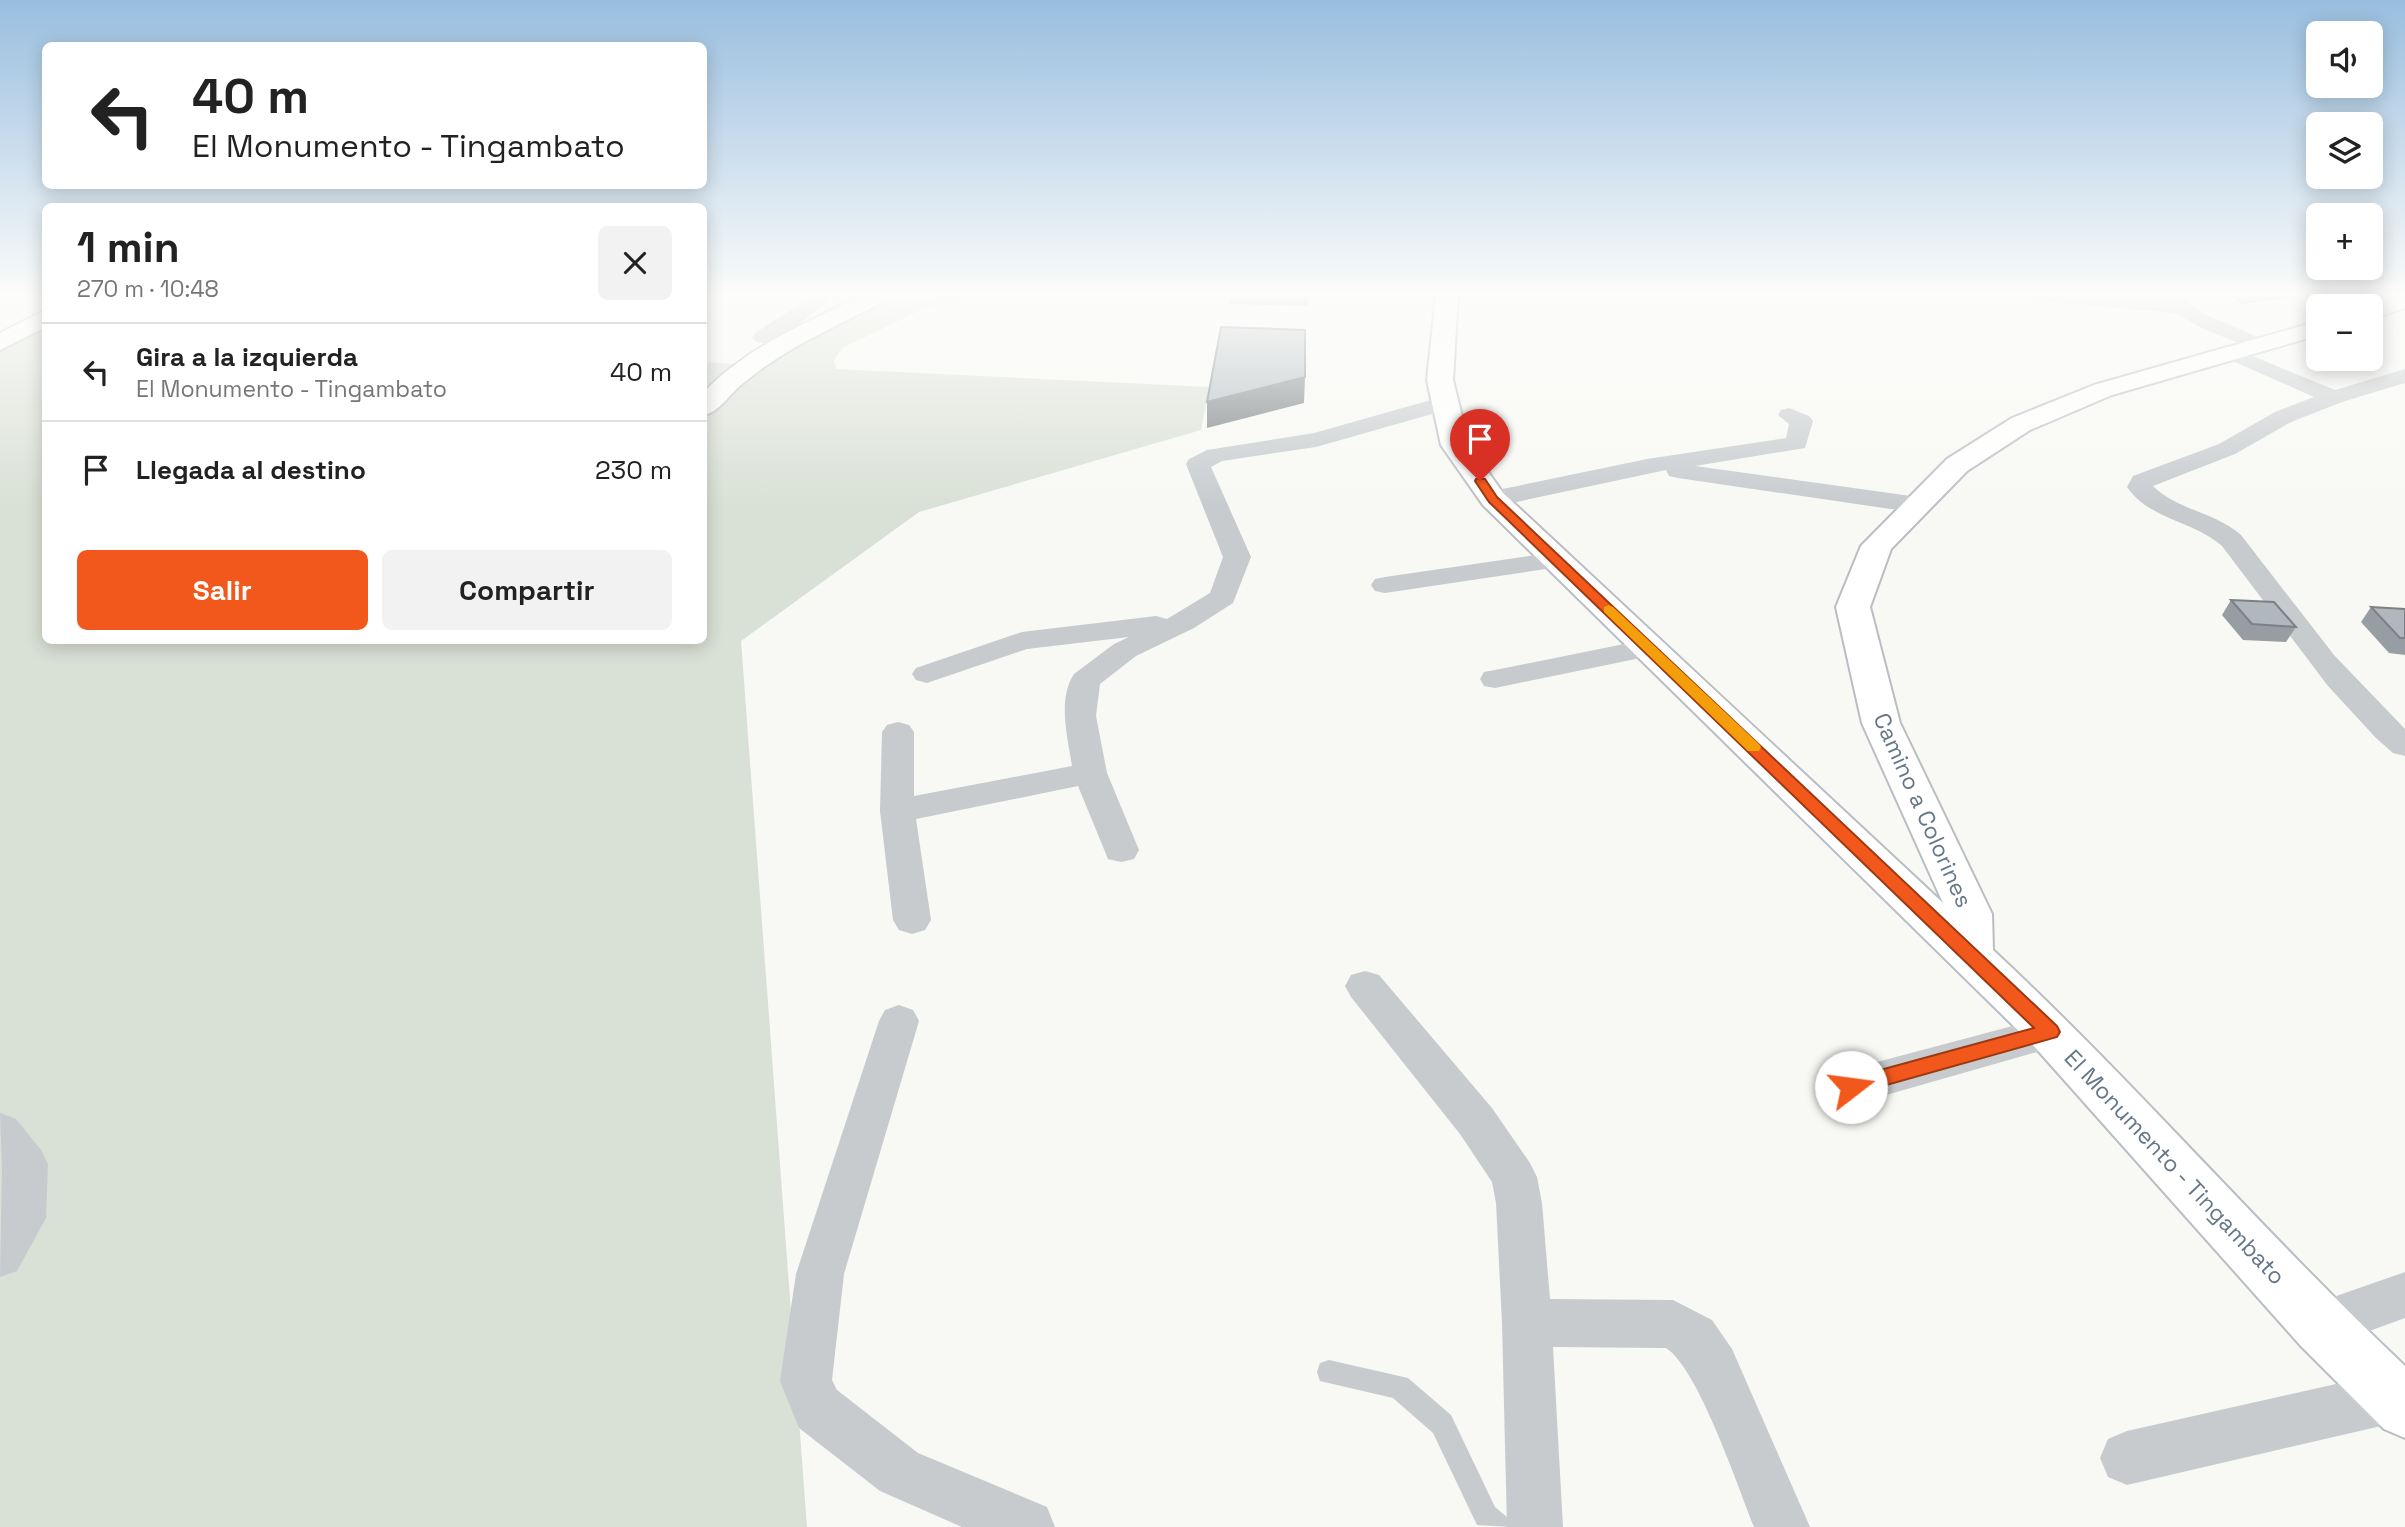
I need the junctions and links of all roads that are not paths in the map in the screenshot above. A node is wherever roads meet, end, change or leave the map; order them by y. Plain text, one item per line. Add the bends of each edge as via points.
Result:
1 (750, 366) edge
2 (1441, 366) edge
3 (2189, 366) edge
4 (2278, 366) edge
5 (2405, 376) edge
6 (2334, 397) junction
7 (1445, 403) junction
8 (707, 404) edge
9 (1789, 415) dead end
10 (1647, 466) junction
11 (1493, 499) junction
12 (1918, 505) junction
13 (1556, 560) junction
14 (1384, 585) dead end
15 (1184, 622) junction
16 (1649, 648) junction
17 (927, 674) dead end
18 (1495, 679) dead end
19 (898, 732) dead end
20 (2405, 746) edge
21 (1090, 773) junction
22 (897, 811) junction
23 (1121, 850) dead end
24 (912, 920) dead end
25 (1971, 955) junction
26 (1365, 986) dead end
27 (899, 1021) dead end
28 (2050, 1032) junction
29 (1851, 1087) dead end
30 (0, 1132) edge
31 (0, 1255) edge
32 (2405, 1295) edge
33 (1527, 1323) junction
34 (2320, 1325) junction
35 (1329, 1372) dead end
36 (2399, 1403) edge
37 (2127, 1458) dead end
38 (1027, 1527) edge
39 (1499, 1527) edge
40 (1535, 1527) edge
41 (1782, 1527) edge

1 - 8 main road
2 - 7 main road, El Monumento - Tingambato
3 - 12 main road, Camino a Colorines via 2103,390 2043,414 1980,448
4 - 6 street
5 - 6 street
6 - 20 street via 2283,417 2227,449 2143,481 2140,487 2153,499 2230,539 2298,629 2380,725
7 - 11 main road, El Monumento - Tingambato via 1455,444
7 - 15 street via 1316,440 1216,456 1198,464 1237,557 1223,597
9 - 10 street via 1801,421 1797,443
10 - 11 street
10 - 12 street
11 - 13 main road, El Monumento - Tingambato
12 - 25 main road, Camino a Colorines via 1877,546 1853,607 1881,723 1970,914
13 - 14 street
13 - 16 main road, El Monumento - Tingambato
15 - 17 street via 1022,641
15 - 21 street via 1125,650 1085,681 1080,716
16 - 18 street
16 - 25 main road, El Monumento - Tingambato
19 - 22 street
21 - 22 street
21 - 23 street
22 - 24 street
25 - 28 main road, El Monumento - Tingambato
26 - 33 street via 1476,1121 1514,1177
27 - 38 street via 820,1274 806,1381 818,1409 898,1472
28 - 29 street
28 - 34 main road, El Monumento - Tingambato
30 - 31 street via 25,1164 23,1218
32 - 34 street
33 - 40 street
33 - 41 street via 1673,1324 1694,1337 1714,1367
34 - 36 main road, El Monumento - Tingambato
35 - 39 lane via 1399,1387 1442,1424 1486,1516
36 - 37 street

